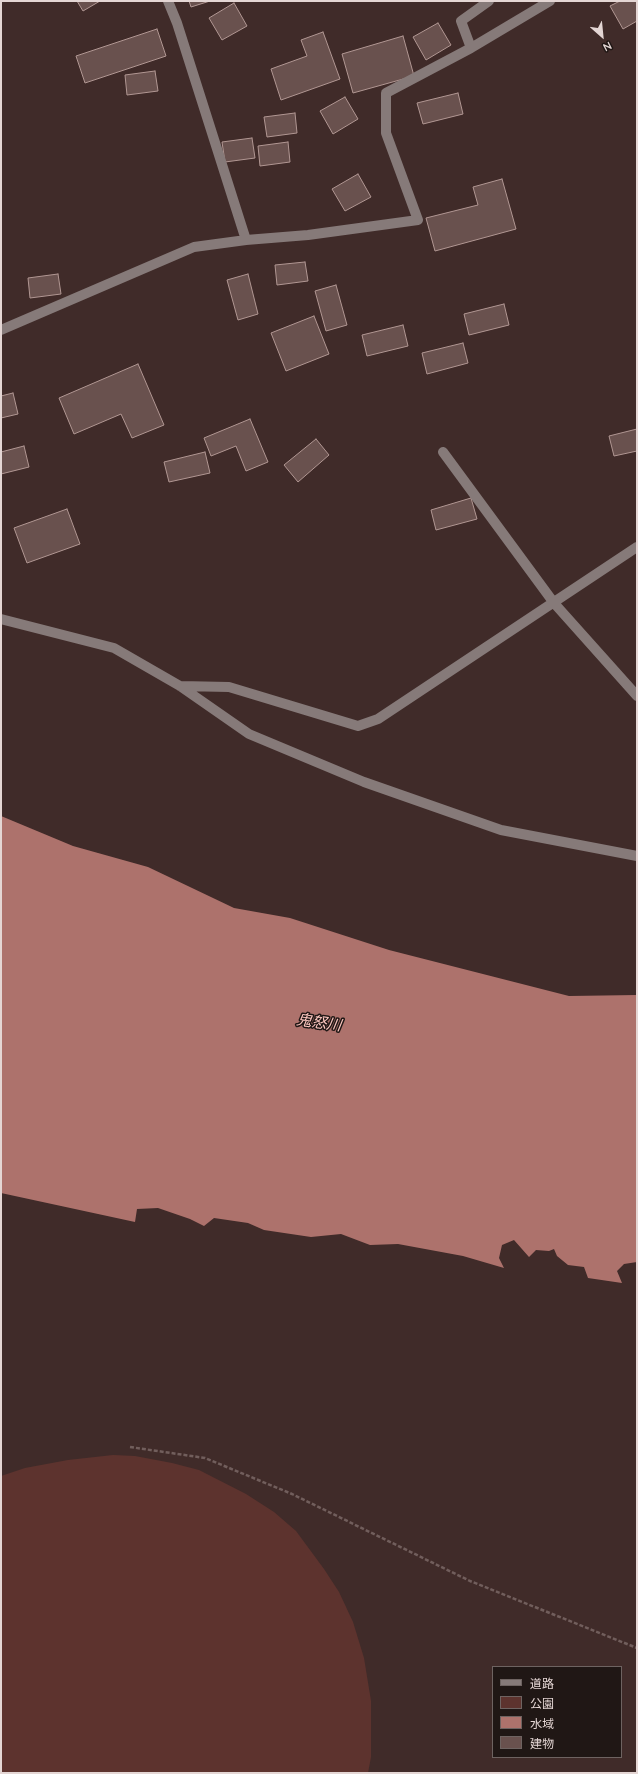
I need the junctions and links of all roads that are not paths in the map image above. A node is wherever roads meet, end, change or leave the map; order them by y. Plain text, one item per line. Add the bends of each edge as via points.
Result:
1 (168, 1) edge
2 (489, 1) edge
3 (550, 1) edge
4 (470, 48) junction
5 (246, 240) junction
6 (1, 330) edge
7 (443, 452) dead end
8 (637, 548) edge
9 (554, 602) junction
10 (1, 619) edge
11 (180, 686) junction
12 (637, 696) edge
13 (637, 856) edge

1 - 5 street
2 - 4 street via 461,21
3 - 4 street
4 - 5 street via 386,93 386,133 418,220 308,235
5 - 6 street via 194,247
7 - 9 street
8 - 9 street
9 - 11 street via 378,719 358,726 229,687
9 - 12 street
10 - 11 street via 114,648
11 - 13 street via 249,734 364,782 501,830

